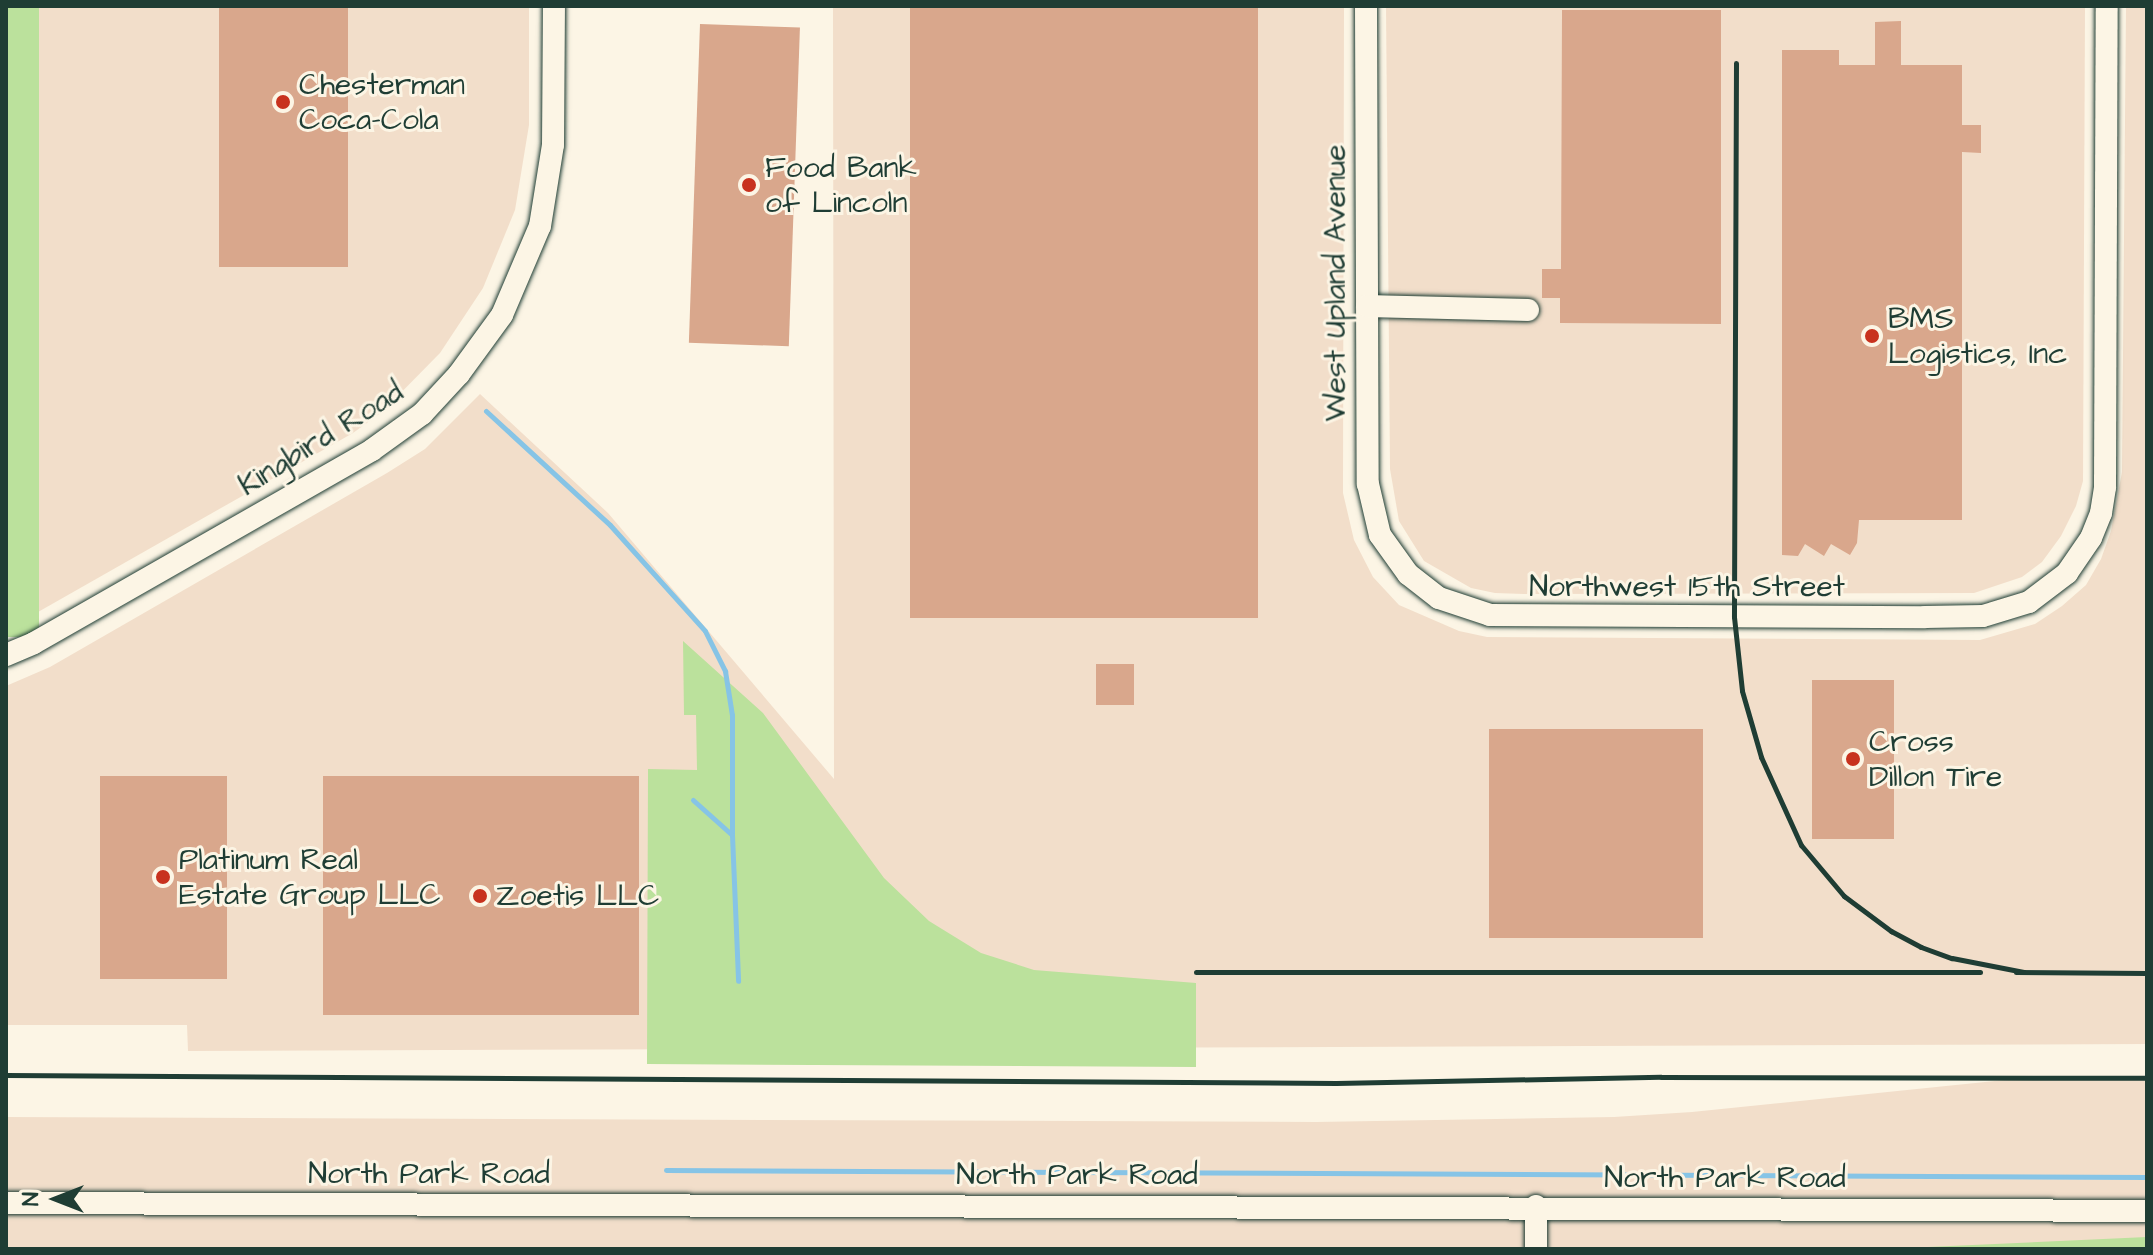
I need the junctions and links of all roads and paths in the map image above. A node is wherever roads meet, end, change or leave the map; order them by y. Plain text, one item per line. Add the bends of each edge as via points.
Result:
1 (554, 6) edge
2 (1366, 6) edge
3 (2107, 6) edge
4 (1367, 306) junction
5 (1528, 310) dead end
6 (1391, 554) joint
7 (6, 655) edge
8 (6, 1203) edge
9 (1536, 1206) junction
10 (2147, 1211) edge
11 (1536, 1249) edge

1 - 7 street, Kingbird Road via 553,145 540,226 502,315 459,374 422,414 372,450
2 - 4 street, West Upland Avenue
3 - 6 street, Northwest 15th Street via 2103,500 2091,538 2067,573 2029,602 1964,617 1490,615 1439,598
4 - 5 street
4 - 6 street, West Upland Avenue via 1368,484 1375,523
8 - 9 street, North Park Road
9 - 10 street, North Park Road
9 - 11 street

